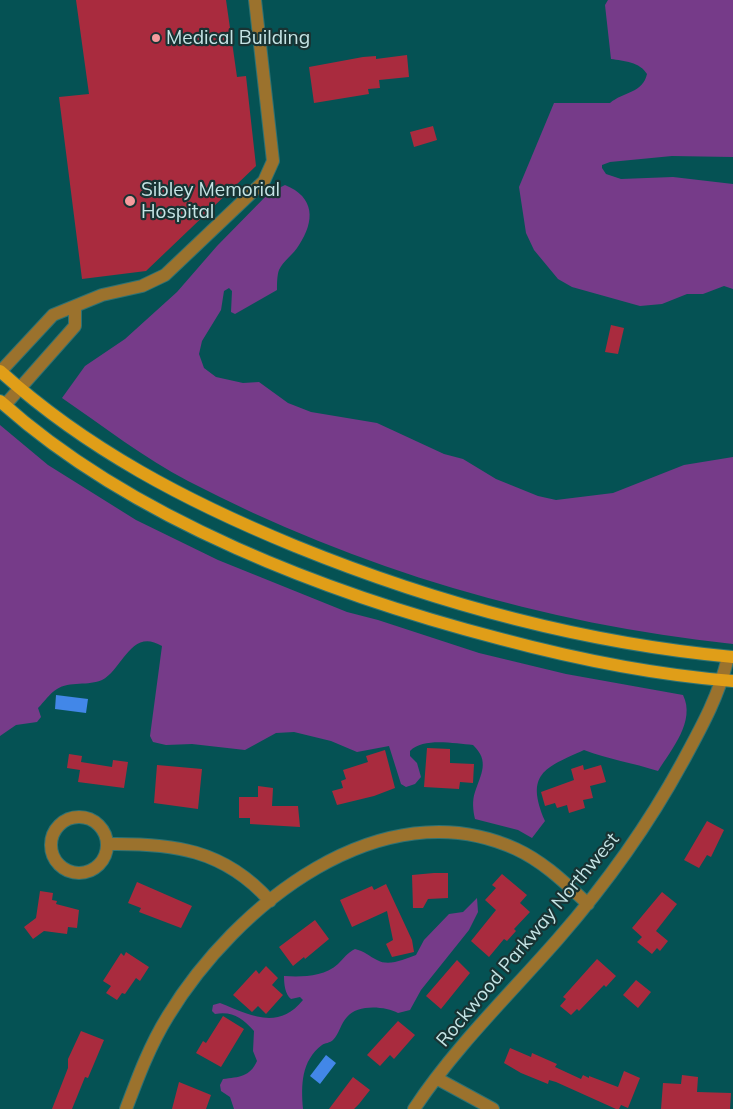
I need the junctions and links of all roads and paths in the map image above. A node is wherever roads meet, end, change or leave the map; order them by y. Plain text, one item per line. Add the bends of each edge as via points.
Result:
1 (255, 0) edge
2 (74, 307) junction
3 (0, 371) edge
4 (21, 390) junction
5 (2, 403) edge
6 (730, 657) edge
7 (728, 680) edge
8 (107, 844) junction
9 (270, 901) junction
10 (588, 904) junction
11 (436, 1078) junction
12 (126, 1109) edge
13 (414, 1109) edge
14 (492, 1109) edge

1 - 2 street via 273,161 264,181 165,275 142,286
2 - 3 street via 53,315
2 - 4 street via 75,326
3 - 4 main road
4 - 5 street
4 - 6 main road via 139,472 213,510 339,563 420,592 537,624 643,646
5 - 7 main road via 57,448 126,492 228,543 322,582 429,619 530,647 639,669
6 - 7 street, Rockwood Parkway Northwest
7 - 10 street, Rockwood Parkway Northwest via 655,812 632,848
8 - 8 street via 101,828 86,818 78,818 62,823 56,830 51,847 59,865 76,873 94,869 106,854
8 - 9 street via 158,844 196,852 240,873
9 - 10 street via 320,867 361,847 403,834 444,832 483,838 515,848 548,868
9 - 12 street via 225,942 182,995 146,1057
10 - 11 street, Rockwood Parkway Northwest
11 - 13 street, Rockwood Parkway Northwest
11 - 14 street

